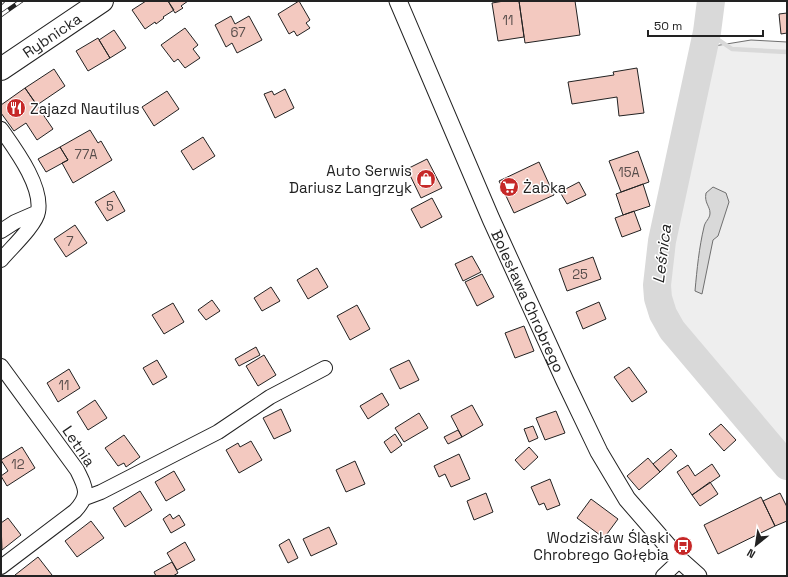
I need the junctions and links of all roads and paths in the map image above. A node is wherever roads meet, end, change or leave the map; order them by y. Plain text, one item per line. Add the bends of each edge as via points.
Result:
1 (102, 1) edge
2 (398, 1) edge
3 (1, 69) edge
4 (1, 129) edge
5 (38, 212) junction
6 (1, 231) edge
7 (1, 260) edge
8 (1, 366) edge
9 (325, 368) dead end
10 (85, 498) junction
11 (680, 560) junction
12 (1, 567) edge
13 (663, 576) edge
14 (698, 576) edge

1 - 3 main road, Rybnicka
2 - 11 street, Bolesława Chrobrego via 498,233 599,452 627,499
4 - 5 street via 31,178 38,198
5 - 6 street
5 - 7 street via 30,226
8 - 10 street, Letnia via 77,470 85,488
9 - 10 street via 270,397 218,432
10 - 12 street via 75,511
11 - 13 street
11 - 14 street, Bolesława Chrobrego

